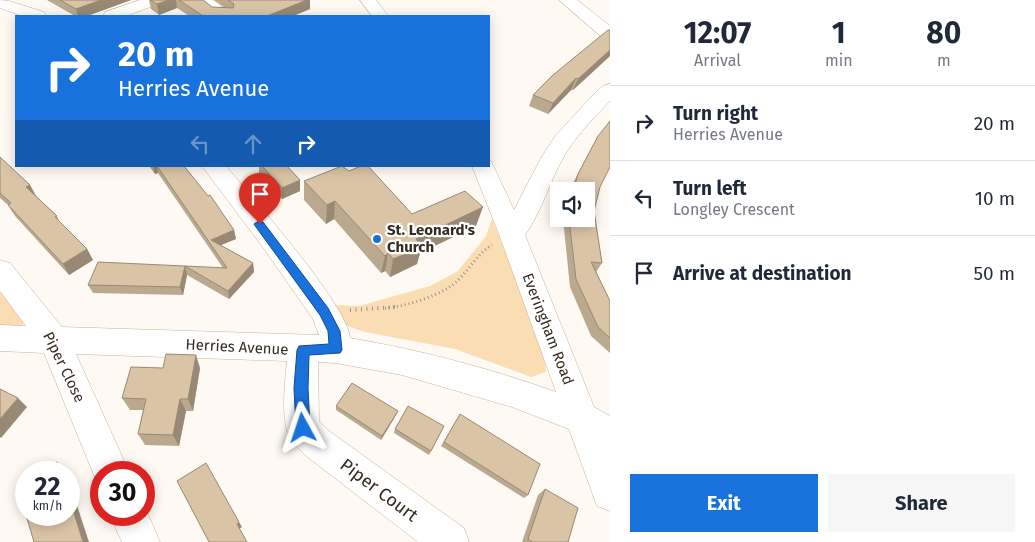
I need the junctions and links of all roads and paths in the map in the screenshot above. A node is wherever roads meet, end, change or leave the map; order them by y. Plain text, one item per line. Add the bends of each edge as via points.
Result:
1 (155, 0) edge
2 (202, 0) edge
3 (368, 0) edge
4 (567, 0) edge
5 (4, 3) edge
6 (35, 15) edge
7 (114, 15) edge
8 (224, 15) edge
9 (379, 15) edge
10 (610, 35) edge
11 (610, 90) edge
12 (214, 167) edge
13 (483, 167) edge
14 (512, 234) junction
15 (0, 271) edge
16 (324, 311) junction
17 (0, 338) edge
18 (54, 339) junction
19 (319, 350) junction
20 (581, 418) junction
21 (610, 434) edge
22 (106, 461) edge
23 (610, 494) edge
24 (134, 526) edge
25 (141, 542) edge
26 (450, 542) edge

1 - 7 street
2 - 8 street
3 - 9 street
4 - 10 street
5 - 6 street
11 - 14 street via 570,133 552,159 530,206
12 - 16 street, Piper Court
13 - 14 street, Everingham Road
14 - 16 path via 482,251 451,286 419,301 391,308
14 - 20 street, Everingham Road
15 - 18 street, Piper Close
16 - 19 street, Piper Court via 334,331
17 - 18 street, Herries Avenue
18 - 19 street, Herries Avenue
18 - 22 street, Piper Close
19 - 20 street, Herries Avenue via 402,361 446,372 514,392
19 - 26 street, Piper Court via 301,388 303,428 316,443
20 - 21 street, Herries Avenue
20 - 23 street, Everingham Road
24 - 25 street

